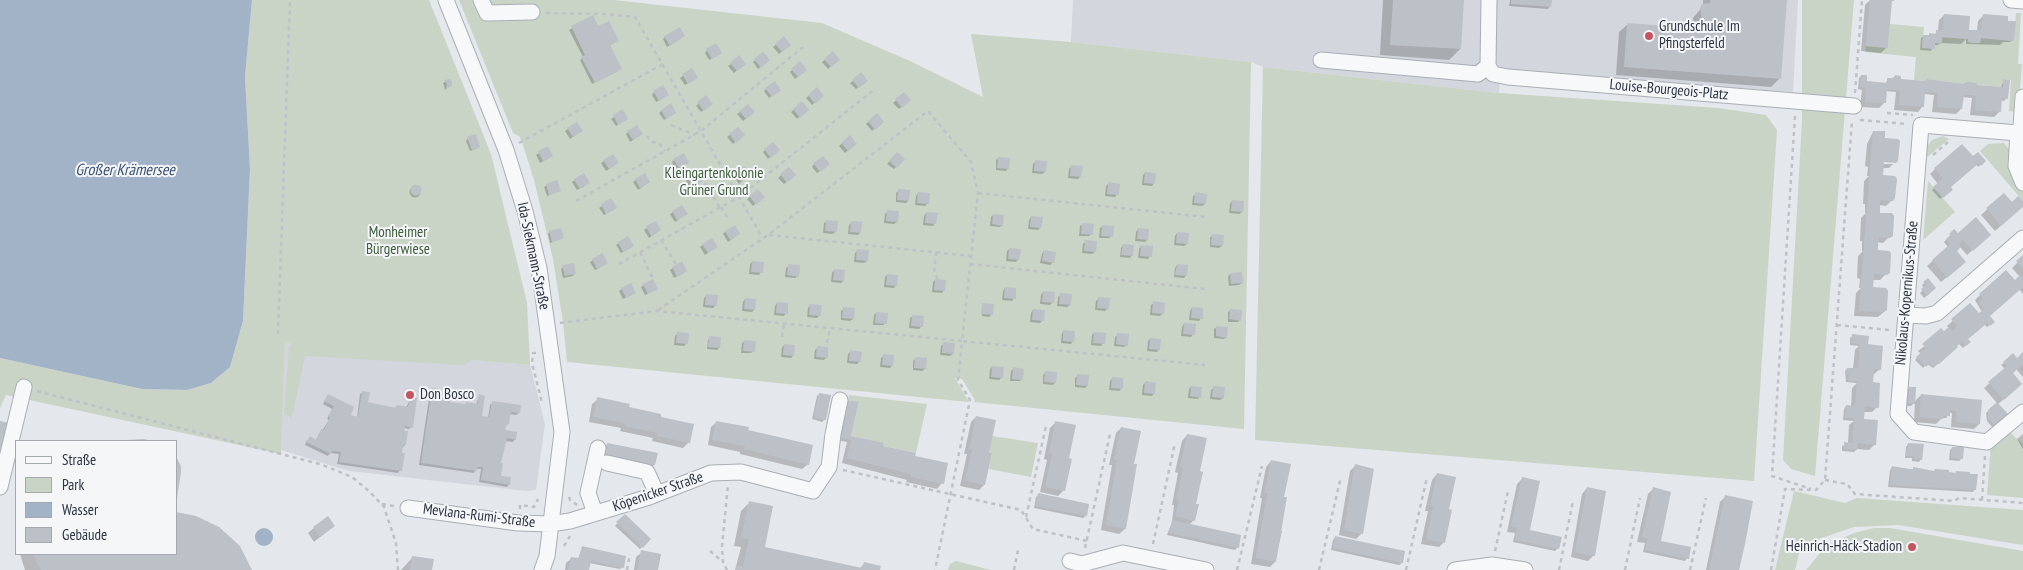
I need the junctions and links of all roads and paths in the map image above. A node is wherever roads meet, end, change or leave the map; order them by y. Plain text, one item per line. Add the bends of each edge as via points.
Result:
1 (290, 0) edge
2 (446, 0) edge
3 (481, 0) edge
4 (1489, 0) edge
5 (1862, 0) edge
6 (2011, 0) edge
7 (2023, 1) edge
8 (532, 12) joint
9 (803, 48) dead end
10 (1321, 60) dead end
11 (663, 64) junction
12 (1488, 66) junction
13 (875, 89) dead end
14 (2023, 97) edge
15 (1796, 102) junction
16 (1854, 106) joint
17 (671, 125) dead end
18 (1921, 125) junction
19 (1964, 128) junction
20 (2021, 128) edge
21 (701, 131) junction
22 (695, 135) junction
23 (647, 136) dead end
24 (506, 150) junction
25 (665, 151) junction
26 (1918, 168) junction
27 (701, 176) dead end
28 (2023, 183) edge
29 (978, 193) junction
30 (739, 197) junction
31 (576, 201) dead end
32 (721, 208) junction
33 (1206, 217) dead end
34 (728, 220) dead end
35 (768, 234) junction
36 (762, 237) junction
37 (2023, 238) edge
38 (661, 240) junction
39 (640, 252) junction
40 (936, 252) junction
41 (971, 256) junction
42 (619, 264) dead end
43 (676, 264) dead end
44 (970, 264) junction
45 (653, 279) dead end
46 (938, 279) dead end
47 (1205, 288) dead end
48 (657, 311) junction
49 (1906, 315) junction
50 (784, 323) junction
51 (1837, 325) junction
52 (830, 328) junction
53 (1904, 331) junction
54 (560, 332) dead end
55 (278, 334) dead end
56 (782, 337) dead end
57 (962, 341) junction
58 (827, 343) dead end
59 (551, 352) junction
60 (1205, 365) dead end
61 (24, 387) joint
62 (840, 400) dead end
63 (544, 411) dead end
64 (2023, 412) edge
65 (1046, 426) dead end
66 (1110, 434) dead end
67 (1987, 442) junction
68 (1175, 443) dead end
69 (598, 448) dead end
70 (607, 463) dead end
71 (1262, 466) dead end
72 (829, 467) junction
73 (730, 472) junction
74 (1341, 477) dead end
75 (1427, 477) dead end
76 (1825, 480) junction
77 (0, 487) edge
78 (1816, 490) junction
79 (1508, 491) dead end
80 (657, 494) junction
81 (950, 495) junction
82 (1640, 498) dead end
83 (1706, 498) dead end
84 (1982, 500) junction
85 (1573, 501) dead end
86 (2023, 503) edge
87 (408, 508) dead end
88 (596, 513) junction
89 (1026, 517) junction
90 (550, 524) junction
91 (576, 530) dead end
92 (1087, 541) junction
93 (1018, 550) dead end
94 (710, 551) dead end
95 (630, 554) dead end
96 (1150, 558) junction
97 (723, 562) junction
98 (1076, 562) joint
99 (545, 563) edge
100 (1492, 565) junction
101 (398, 570) edge
102 (627, 570) edge
103 (727, 570) edge
104 (935, 570) edge
105 (1014, 570) edge
106 (1206, 570) edge
107 (1238, 570) edge
108 (1319, 570) edge
109 (1406, 570) edge
110 (1454, 570) edge
111 (1526, 570) edge
112 (1559, 570) edge
113 (1625, 570) edge
114 (1690, 570) edge
115 (1770, 570) edge

1 - 55 path
2 - 24 street, Ida-Siekmann-Straße
3 - 8 street via 487,13
4 - 12 street
5 - 16 path
6 - 7 street
8 - 11 path via 635,17
9 - 21 path
10 - 12 street via 1478,74
11 - 21 path
11 - 24 path
12 - 15 street, Louise-Bourgeois-Platz via 1493,74 1508,77
13 - 30 path
14 - 20 street
15 - 16 street, Louise-Bourgeois-Platz
15 - 78 path via 1772,476
17 - 22 path
18 - 19 street
18 - 26 street, Nikolaus-Kopernikus-Straße
18 - 51 path via 1852,119
19 - 20 street
19 - 26 path
20 - 28 street via 2016,166
21 - 22 path
21 - 30 path
22 - 25 path
23 - 25 path
24 - 59 street, Ida-Siekmann-Straße via 539,268
25 - 31 path
26 - 49 street, Nikolaus-Kopernikus-Straße
27 - 32 path
29 - 33 path
29 - 35 path via 970,162 928,111
29 - 41 path
30 - 32 path
30 - 36 path
32 - 34 path
32 - 38 path
35 - 36 path
35 - 40 path
36 - 48 path
37 - 49 street via 1937,313
38 - 39 path
38 - 43 path
39 - 42 path
39 - 45 path
40 - 41 path
40 - 46 path via 934,273
41 - 44 path
44 - 47 path
44 - 57 path
48 - 50 path
48 - 54 path via 558,323
49 - 53 street, Nikolaus-Kopernikus-Straße
50 - 52 path
50 - 56 path
51 - 53 path
51 - 76 path
52 - 57 path
52 - 58 path
53 - 67 street, Nikolaus-Kopernikus-Straße via 1898,414 1906,425 1914,432
57 - 60 path
57 - 81 path via 958,380 970,400
59 - 63 path via 533,353 532,363
59 - 90 street, Ida-Siekmann-Straße via 562,432
61 - 77 street
61 - 101 path via 320,464 352,477 384,507 396,543
62 - 72 street
64 - 67 street
65 - 89 path
66 - 92 path
67 - 84 path
68 - 96 path
69 - 88 street via 588,493
70 - 80 street via 647,472
71 - 107 path
72 - 73 street, Köpenicker Straße via 813,492 741,472
72 - 81 path
73 - 80 street, Köpenicker Straße via 711,473
73 - 97 path
74 - 108 path
75 - 109 path
76 - 78 path
76 - 84 path via 1847,484 1855,494
78 - 115 path via 1785,489
79 - 100 path
80 - 88 street, Köpenicker Straße
81 - 89 path via 1021,510
81 - 104 path
82 - 113 path
83 - 114 path
84 - 86 path
85 - 112 path
87 - 90 street, Mevlana-Rumi-Straße via 518,523
88 - 90 street, Köpenicker Straße
89 - 92 path via 1033,528
90 - 99 street
91 - 99 path via 566,540 560,558
92 - 98 path
93 - 105 path
94 - 97 path
95 - 102 path
96 - 98 street via 1123,553
96 - 106 street
97 - 103 path
100 - 110 street
100 - 111 street

